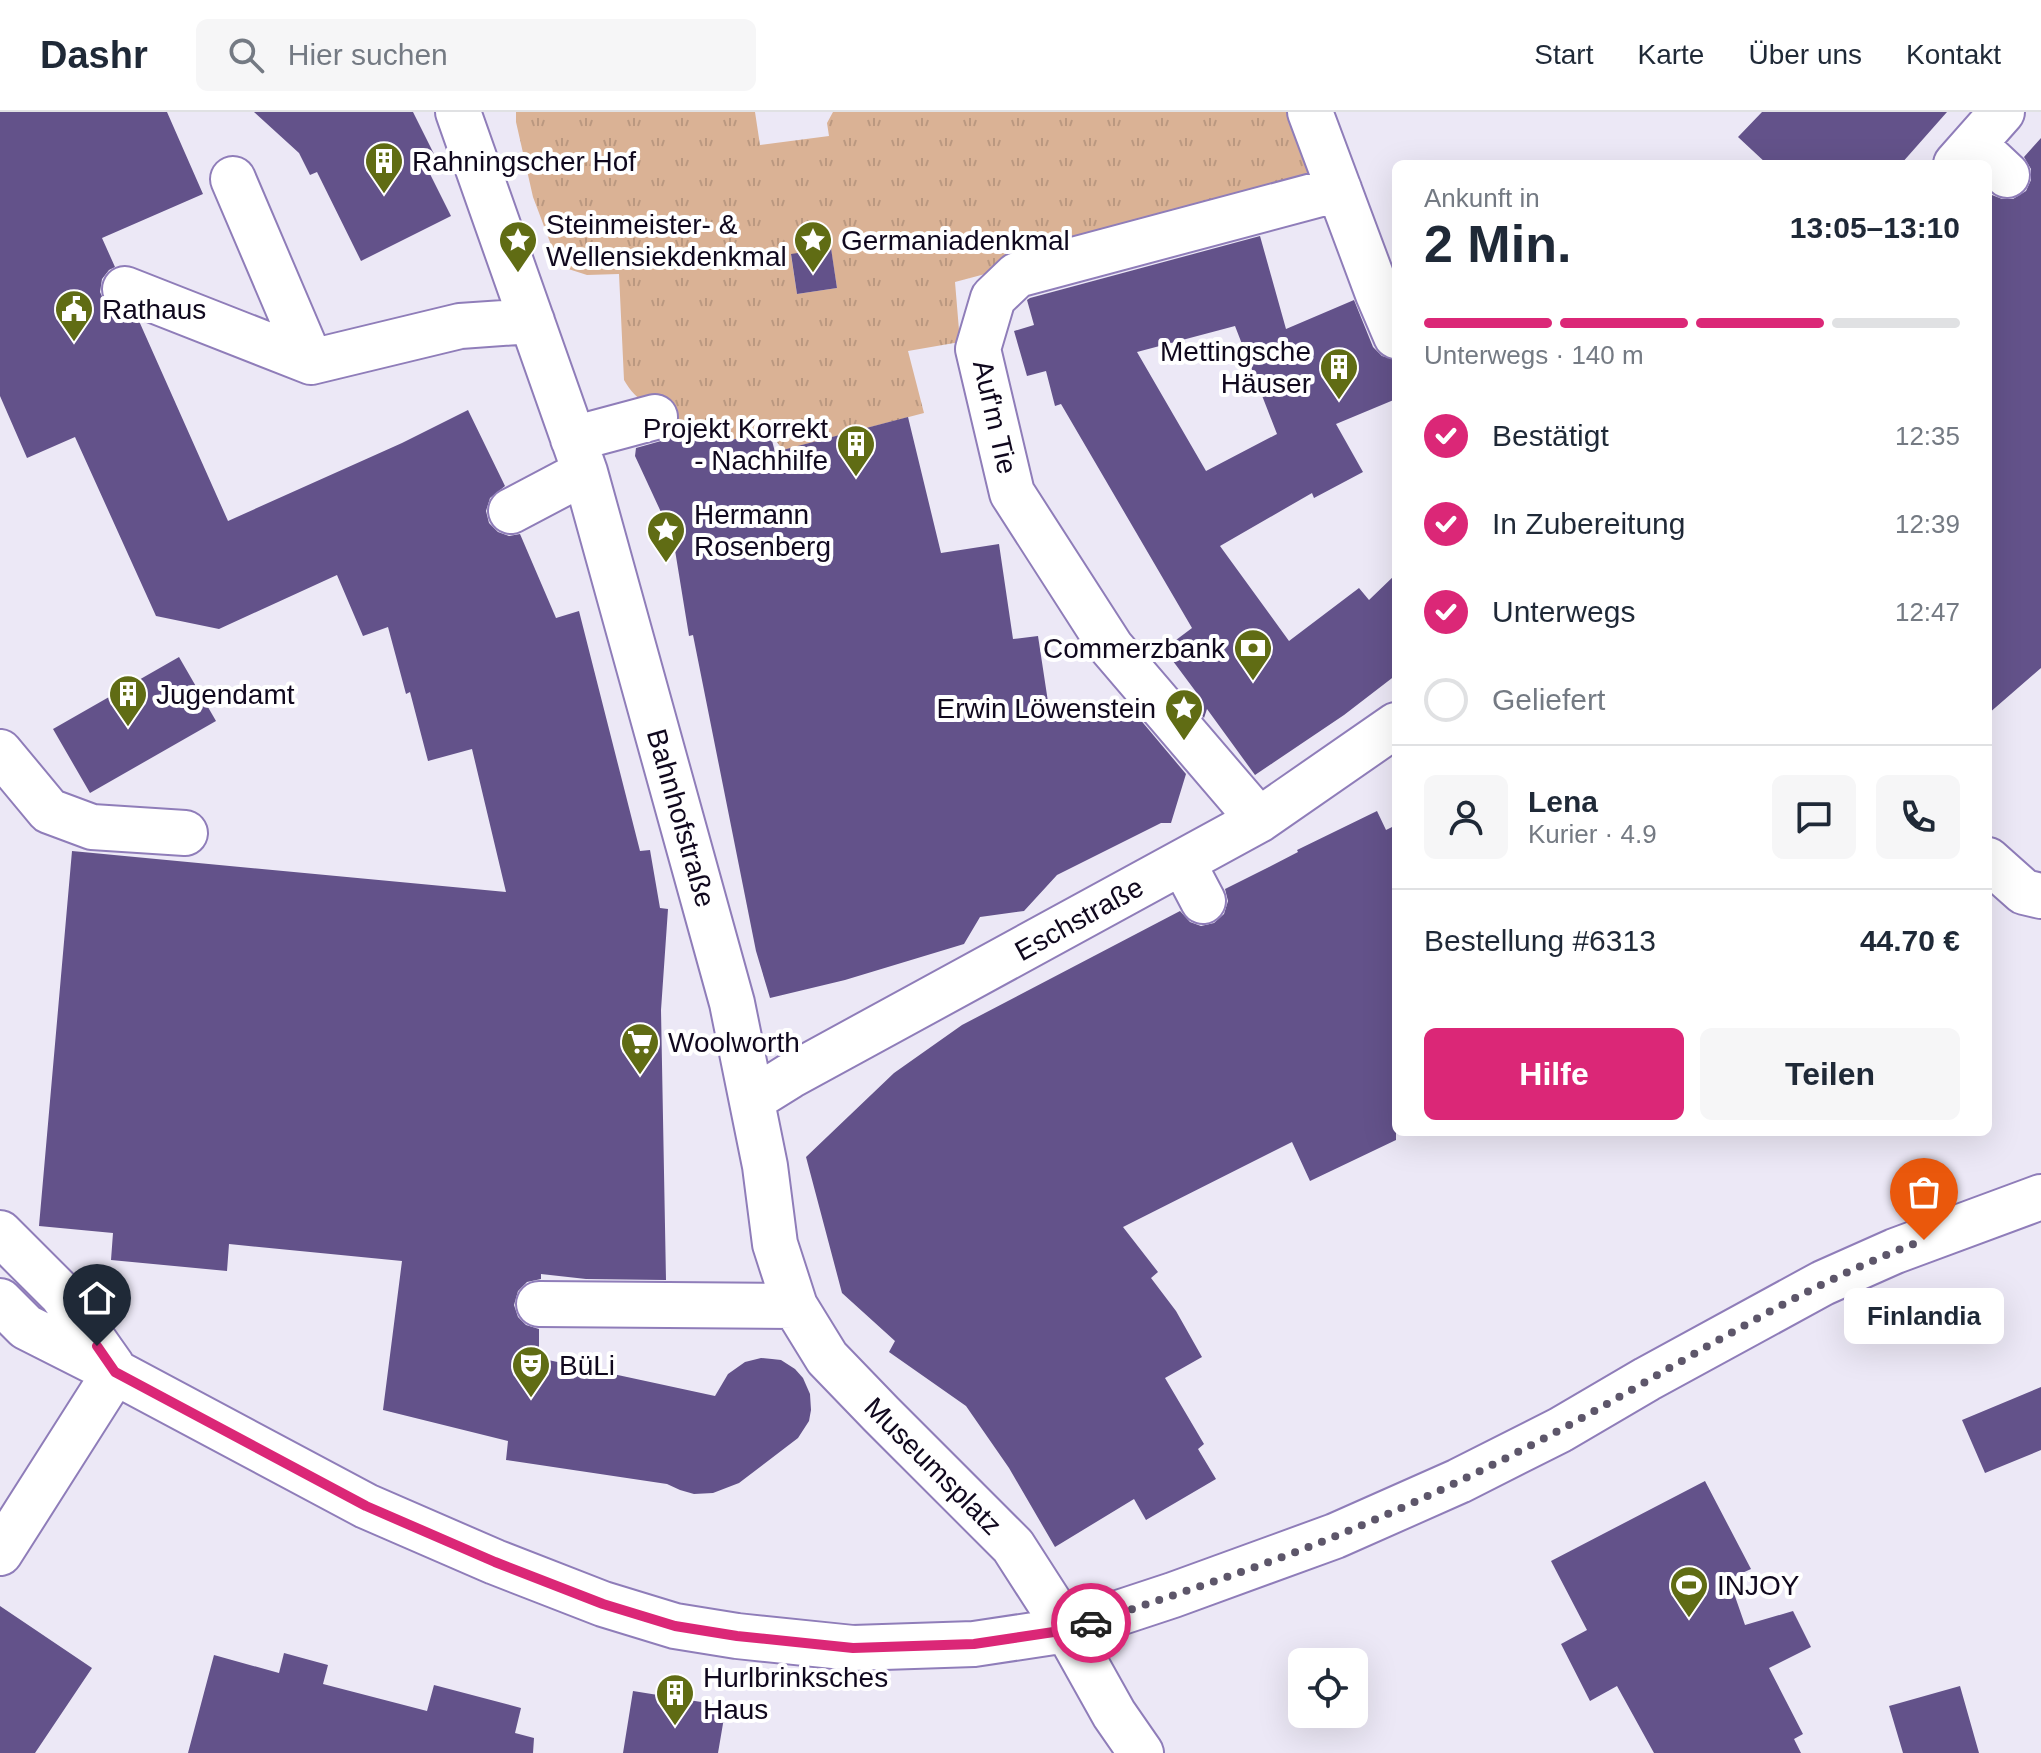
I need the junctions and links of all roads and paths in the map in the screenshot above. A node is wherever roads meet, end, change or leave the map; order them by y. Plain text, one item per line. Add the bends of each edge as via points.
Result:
1 (458, 112) edge
2 (1310, 112) edge
3 (1977, 140) edge
4 (2007, 175) dead end
5 (233, 179) dead end
6 (1339, 189) junction
7 (125, 289) dead end
8 (532, 321) junction
9 (1392, 327) edge
10 (311, 362) junction
11 (655, 417) dead end
12 (579, 456) junction
13 (511, 511) dead end
14 (1392, 728) edge
15 (0, 752) edge
16 (1259, 820) junction
17 (185, 833) dead end
18 (1183, 863) junction
19 (1992, 864) edge
20 (2041, 896) edge
21 (1203, 901) dead end
22 (753, 1099) junction
23 (765, 1166) joint
24 (2041, 1197) edge
25 (0, 1233) edge
26 (0, 1301) edge
27 (539, 1304) dead end
28 (795, 1306) junction
29 (115, 1372) junction
30 (0, 1553) edge
31 (1067, 1630) junction
32 (1141, 1753) edge

1 - 8 street, Bahnhofstraße
2 - 6 street
3 - 4 street
5 - 10 street
6 - 9 street
6 - 16 street, Auf'm Tie via 1017,275 993,298 978,349 1012,493 1111,647
7 - 10 street
8 - 10 street via 460,326
8 - 12 street, Bahnhofstraße
11 - 12 street
12 - 13 street
12 - 22 street, Bahnhofstraße via 732,1003
14 - 16 street, Eschstraße
15 - 17 street via 49,811 92,827
16 - 18 street, Eschstraße
18 - 21 street
18 - 22 street, Eschstraße
19 - 20 street via 2024,892
22 - 23 street, Bahnhofstraße
23 - 28 street, Museumsplatz via 775,1244
24 - 31 street via 1823,1283 1459,1481 1335,1536
25 - 29 street via 62,1295
26 - 29 street via 26,1327
27 - 28 street
28 - 31 street, Museumsplatz via 827,1358 1013,1546
29 - 30 street
29 - 31 street via 366,1506 603,1604 675,1626 853,1648 974,1644
31 - 32 street, Museumsplatz

